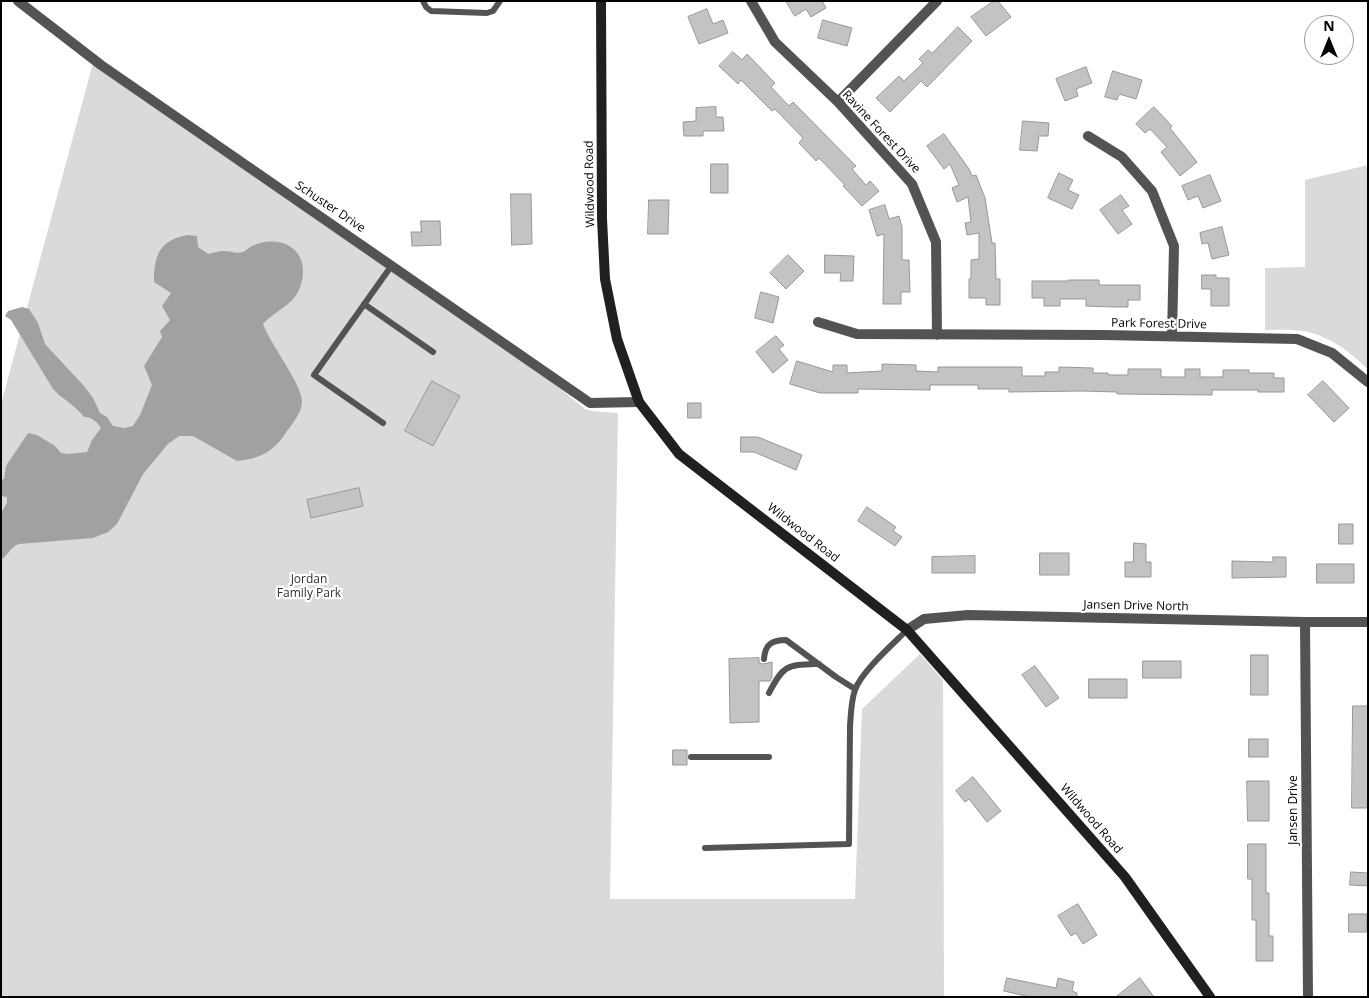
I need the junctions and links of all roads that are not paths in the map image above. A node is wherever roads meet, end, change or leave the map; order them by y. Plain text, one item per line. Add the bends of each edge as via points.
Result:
1 (18, 1) edge
2 (422, 1) edge
3 (500, 1) edge
4 (601, 1) edge
5 (751, 1) edge
6 (937, 1) edge
7 (838, 102) junction
8 (1088, 136) dead end
9 (392, 265) junction
10 (364, 304) junction
11 (818, 322) dead end
12 (937, 335) junction
13 (1172, 336) junction
14 (433, 352) dead end
15 (1368, 382) edge
16 (639, 402) junction
17 (383, 424) dead end
18 (1305, 622) junction
19 (1368, 622) edge
20 (907, 630) junction
21 (764, 659) dead end
22 (819, 664) junction
23 (855, 689) junction
24 (769, 693) dead end
25 (691, 757) dead end
26 (769, 757) dead end
27 (705, 848) dead end
28 (1210, 997) edge
29 (1308, 997) edge

1 - 9 street, Schuster Drive via 101,65
2 - 3 lane via 431,11 487,13 493,11
4 - 16 street, Wildwood Road via 605,279 617,339
5 - 7 street, Ravine Forest Drive via 775,42
6 - 7 street
7 - 12 street, Ravine Forest Drive via 912,184 936,242
8 - 13 street via 1122,157 1152,191 1174,246
9 - 10 lane
9 - 16 street, Schuster Drive via 590,403
10 - 14 lane
10 - 17 lane via 314,375
11 - 12 street, Park Forest Drive via 857,334
12 - 13 street, Park Forest Drive
13 - 15 street, Park Forest Drive via 1296,339 1332,353
16 - 20 street, Wildwood Road via 679,454
18 - 19 street, Jansen Drive North
18 - 20 street, Jansen Drive North via 968,615 924,619
18 - 29 street, Jansen Drive
20 - 23 lane via 871,667
20 - 28 street, Wildwood Road via 1125,877
21 - 22 lane via 769,643 786,640
22 - 23 lane
22 - 24 lane via 787,668 779,673
23 - 27 lane via 851,706 849,844
25 - 26 lane

